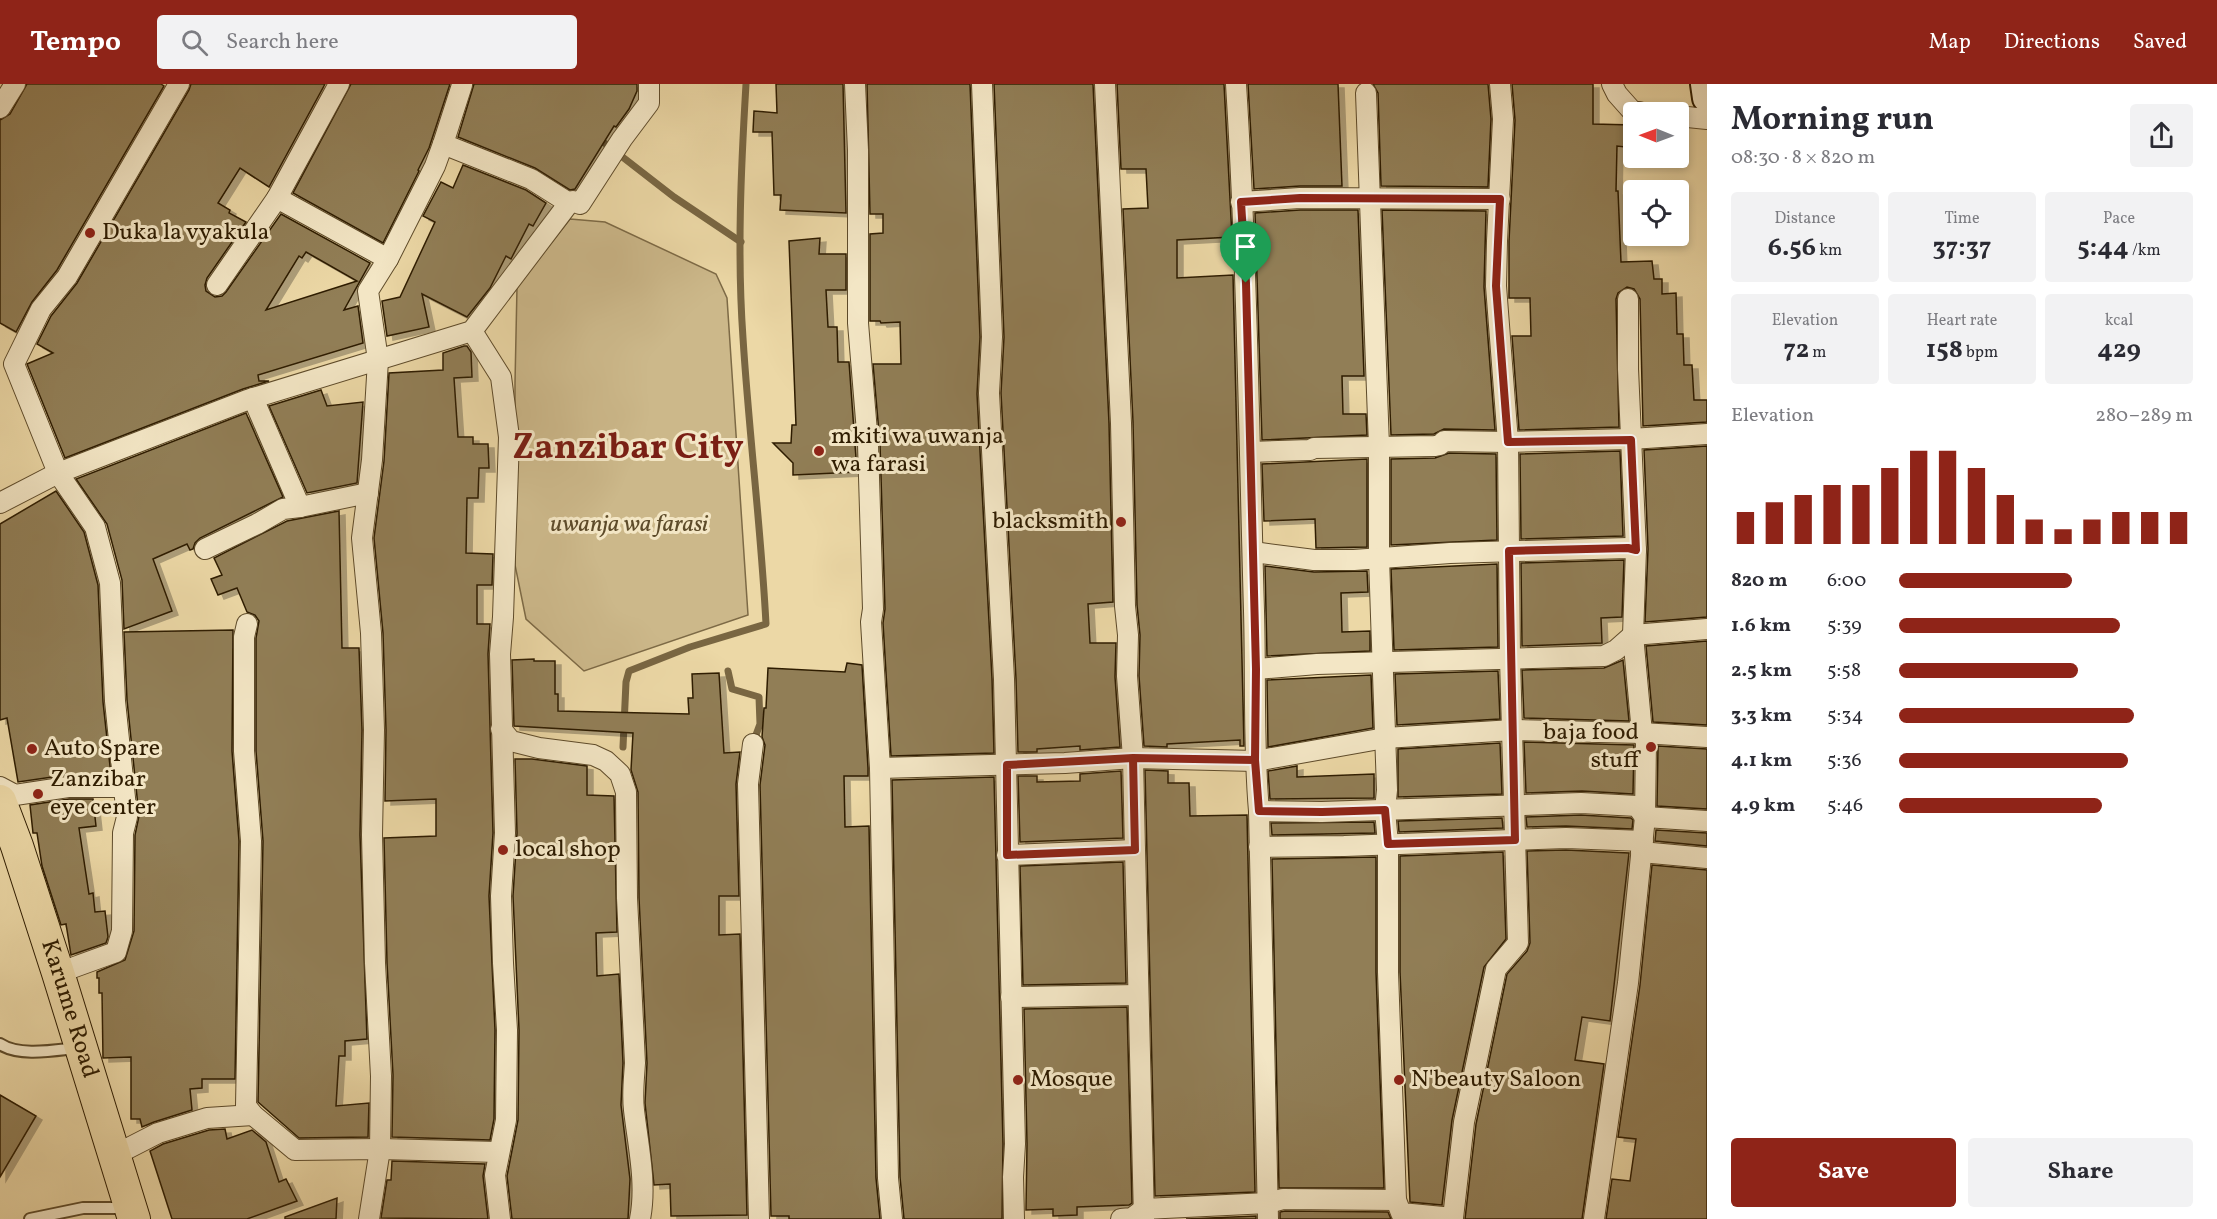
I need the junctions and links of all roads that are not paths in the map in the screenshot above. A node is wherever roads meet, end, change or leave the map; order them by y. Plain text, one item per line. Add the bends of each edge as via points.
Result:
1 (15, 84) edge
2 (179, 84) edge
3 (339, 84) edge
4 (649, 84) edge
5 (855, 84) edge
6 (982, 84) edge
7 (1105, 84) edge
8 (1236, 84) edge
9 (1500, 84) edge
10 (1612, 84) edge
11 (1705, 84) edge
12 (462, 85) edge
13 (1366, 93) dead end
14 (1707, 98) edge
15 (1624, 102) edge
16 (0, 108) edge
17 (1689, 117) edge
18 (1707, 119) edge
19 (443, 144) junction
20 (278, 198) junction
21 (1370, 198) junction
22 (1500, 199) junction
23 (1241, 202) junction
24 (569, 203) junction
25 (388, 259) junction
26 (216, 285) dead end
27 (1628, 299) dead end
28 (472, 332) junction
29 (378, 360) junction
30 (7, 364) edge
31 (253, 398) junction
32 (1707, 434) edge
33 (1631, 440) junction
34 (1508, 442) junction
35 (1379, 446) junction
36 (1250, 452) junction
37 (58, 473) junction
38 (369, 493) junction
39 (0, 503) edge
40 (300, 507) junction
41 (205, 549) dead end
42 (1636, 550) junction
43 (1509, 551) junction
44 (1252, 552) junction
45 (1379, 558) junction
46 (247, 624) dead end
47 (1707, 629) edge
48 (1633, 634) junction
49 (1510, 659) junction
50 (1383, 661) junction
51 (1256, 669) junction
52 (501, 729) junction
53 (1513, 730) junction
54 (1642, 733) junction
55 (1707, 737) edge
56 (1385, 738) junction
57 (753, 744) dead end
58 (1133, 758) junction
59 (1255, 760) junction
60 (1007, 765) junction
61 (880, 768) junction
62 (0, 787) edge
63 (123, 787) junction
64 (0, 801) edge
65 (1515, 807) junction
66 (1385, 810) junction
67 (1259, 811) junction
68 (1645, 817) junction
69 (1707, 821) edge
70 (1515, 840) junction
71 (1388, 844) junction
72 (1259, 847) junction
73 (1642, 847) junction
74 (1135, 850) junction
75 (1007, 855) junction
76 (1707, 858) edge
77 (58, 973) junction
78 (1138, 995) junction
79 (1011, 997) junction
80 (0, 1044) edge
81 (80, 1047) junction
82 (253, 1115) junction
83 (380, 1149) junction
84 (498, 1152) junction
85 (115, 1155) junction
86 (1396, 1200) junction
87 (122, 1211) edge
88 (1268, 1211) edge
89 (1144, 1214) edge
90 (30, 1219) edge
91 (369, 1219) edge
92 (500, 1219) edge
93 (640, 1219) edge
94 (759, 1219) edge
95 (892, 1219) edge
96 (1014, 1219) edge
97 (1121, 1219) edge
98 (1453, 1219) edge
99 (1594, 1219) edge

1 - 16 street
2 - 30 street via 67,277 41,309
3 - 20 street
4 - 24 street via 649,103 580,204
5 - 61 street via 858,323 868,444 871,622
6 - 60 street via 992,337 989,393
7 - 58 street
8 - 23 street
9 - 22 street
10 - 15 street
11 - 14 street
12 - 19 street
13 - 21 street
17 - 18 street
19 - 24 street via 531,179
19 - 25 street
20 - 25 street
20 - 26 street
21 - 22 street
21 - 23 street
21 - 35 street
22 - 34 street via 1496,286
23 - 36 street
24 - 28 street
25 - 29 street via 368,291
27 - 33 street
28 - 29 street
28 - 52 street via 501,377 509,437 500,654
29 - 31 street
29 - 38 street
30 - 37 street
31 - 37 street
31 - 40 street
32 - 33 street
33 - 34 street
33 - 42 street
34 - 35 street
34 - 43 street
35 - 36 street
35 - 45 street
36 - 44 street
37 - 39 street
37 - 63 street via 94,527 110,583
38 - 40 street
38 - 83 street via 362,538 371,626
40 - 41 street via 283,509
42 - 43 street
42 - 48 street
43 - 45 street
43 - 49 street
44 - 45 street via 1314,560
44 - 51 street
45 - 50 street
46 - 82 street via 244,751 251,841 246,1106
47 - 48 street
48 - 49 street via 1604,656
48 - 54 street
49 - 50 street
49 - 53 street
50 - 51 street
50 - 56 street
51 - 59 street
52 - 84 street via 507,1041 506,1120
52 - 93 street via 511,741 593,755 606,761 620,774 626,792 633,1098 639,1143
53 - 54 street
53 - 56 street
53 - 65 street
54 - 55 street
54 - 68 street via 1646,742
56 - 59 street
56 - 66 street
57 - 94 street via 748,784
58 - 59 street
58 - 60 street
58 - 74 street
59 - 67 street
60 - 61 street
60 - 75 street
61 - 95 street
62 - 63 street via 15,795 68,787
63 - 77 street via 127,817 123,833 122,931 116,952
64 - 77 main road, Karume Road
65 - 66 street
65 - 68 street via 1581,803 1628,806 1637,807
65 - 70 street
66 - 67 street
66 - 71 street
67 - 72 street
68 - 69 street
68 - 73 street
70 - 71 street
70 - 73 street via 1566,838
70 - 98 street via 1518,943 1496,969 1464,1122
71 - 72 street
71 - 86 street
72 - 88 street
73 - 76 street
73 - 99 street via 1628,983
74 - 75 street
74 - 78 street
75 - 79 street
77 - 81 main road, Karume Road
78 - 79 street
78 - 89 street
79 - 96 street
80 - 81 lane via 44,1052
81 - 85 main road, Karume Road
82 - 83 street via 295,1150
82 - 85 street via 207,1118 158,1133
83 - 84 street
83 - 91 street
84 - 92 street via 495,1176
85 - 87 main road, Karume Road
86 - 88 street via 1283,1199
86 - 98 street via 1401,1213
87 - 90 lane via 90,1208
88 - 89 street
89 - 97 street

